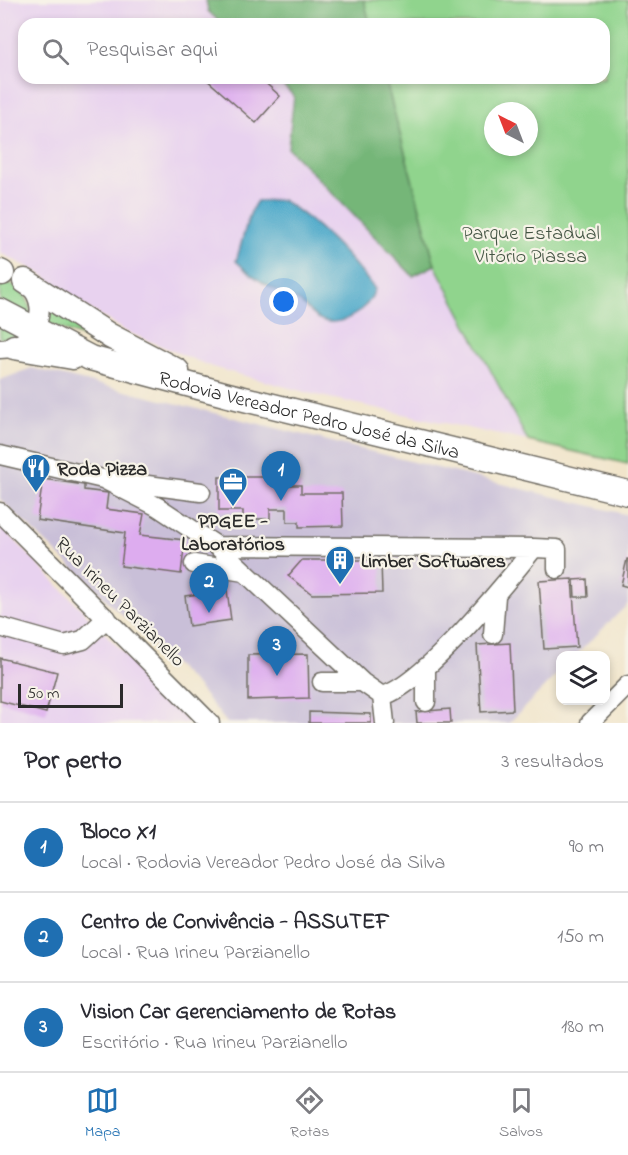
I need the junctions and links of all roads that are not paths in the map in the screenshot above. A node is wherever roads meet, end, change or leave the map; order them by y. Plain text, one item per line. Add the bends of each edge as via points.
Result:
1 (1, 273) edge
2 (25, 281) junction
3 (0, 311) edge
4 (35, 331) junction
5 (6, 351) edge
6 (90, 358) junction
7 (213, 390) junction
8 (0, 455) edge
9 (103, 479) junction
10 (201, 492) dead end
11 (628, 493) edge
12 (0, 512) edge
13 (217, 546) junction
14 (534, 548) junction
15 (194, 564) dead end
16 (557, 569) dead end
17 (244, 572) junction
18 (496, 596) junction
19 (107, 618) junction
20 (0, 627) edge
21 (492, 634) dead end
22 (426, 667) junction
23 (322, 682) dead end
24 (362, 682) junction
25 (628, 685) edge
26 (382, 696) junction
27 (426, 702) dead end
28 (210, 723) edge
29 (385, 723) edge
30 (591, 723) edge

1 - 2 street
2 - 4 street via 40,304
2 - 7 main road via 110,336
3 - 4 main road, Rodovia Vereador Pedro José da Silva
4 - 5 street via 26,341
4 - 6 main road, Rodovia Vereador Pedro José da Silva
5 - 6 main road
6 - 7 main road, Rodovia Vereador Pedro José da Silva
7 - 11 main road, Rodovia Vereador Pedro José da Silva
8 - 9 street
9 - 10 street
9 - 13 street via 158,507
12 - 19 street, Rua Irineu Parzianello
13 - 14 street
13 - 17 street
14 - 16 street via 557,549
14 - 18 street
15 - 17 street
17 - 24 street
18 - 21 street
18 - 22 street
19 - 20 street via 83,640 64,645
19 - 28 street, Rua Irineu Parzianello
22 - 26 street via 392,694
22 - 27 street
23 - 24 street
24 - 26 street
25 - 30 street
26 - 29 street

